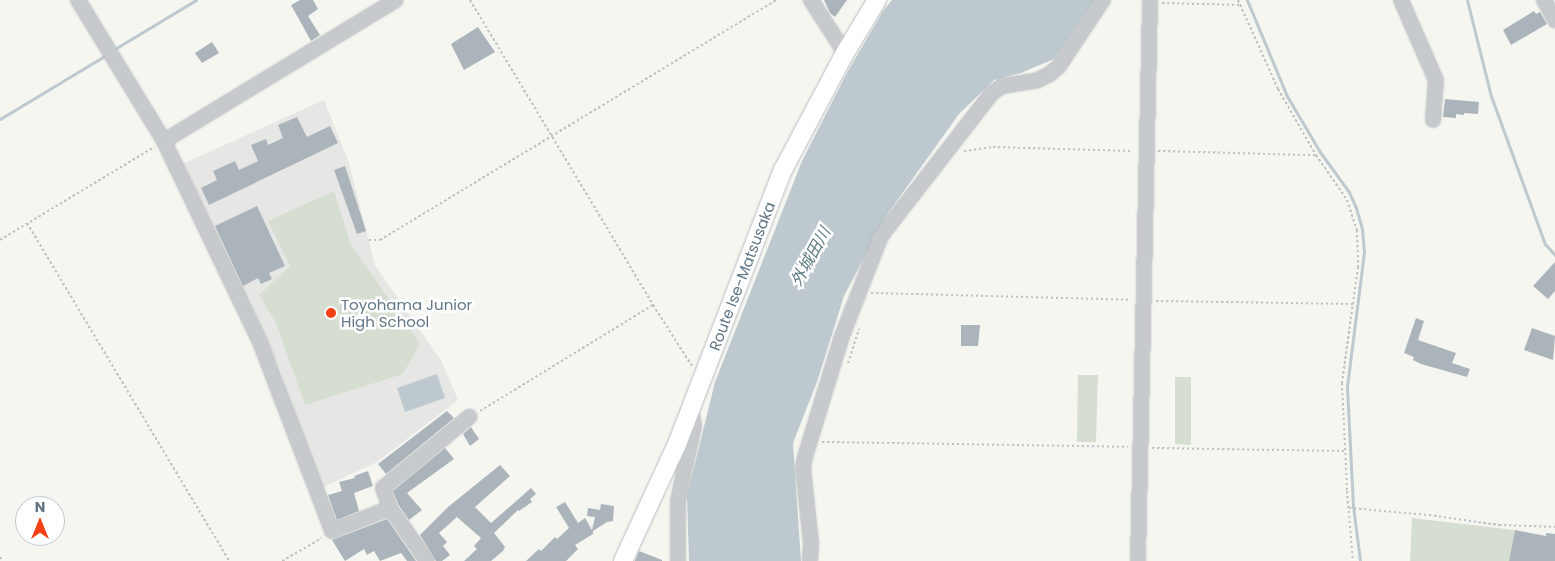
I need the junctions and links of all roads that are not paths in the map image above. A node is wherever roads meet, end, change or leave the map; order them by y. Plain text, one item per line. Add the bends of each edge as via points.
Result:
1 (78, 0) edge
2 (396, 0) edge
3 (812, 0) edge
4 (878, 0) edge
5 (1103, 0) edge
6 (1400, 0) edge
7 (1544, 0) edge
8 (1150, 1) edge
9 (1555, 20) edge
10 (845, 53) junction
11 (1433, 120) dead end
12 (164, 141) junction
13 (691, 408) junction
14 (469, 418) road end
15 (390, 508) junction
16 (427, 561) edge
17 (623, 561) edge
18 (678, 561) edge
19 (810, 561) edge
20 (1138, 561) edge

1 - 12 street
2 - 12 street
3 - 10 street
4 - 10 main road, Route Ise-Matsusaka
5 - 19 street via 1059,66 1050,74 1038,80 1002,86 992,93 881,236 842,336 805,457 803,468
6 - 11 street via 1436,80
7 - 9 street
8 - 20 street
10 - 13 main road, Route Ise-Matsusaka via 783,170
12 - 15 street via 260,342 332,531
13 - 17 main road, Route Ise-Matsusaka
13 - 18 street via 694,426 678,501
14 - 15 street via 383,488
15 - 16 street

